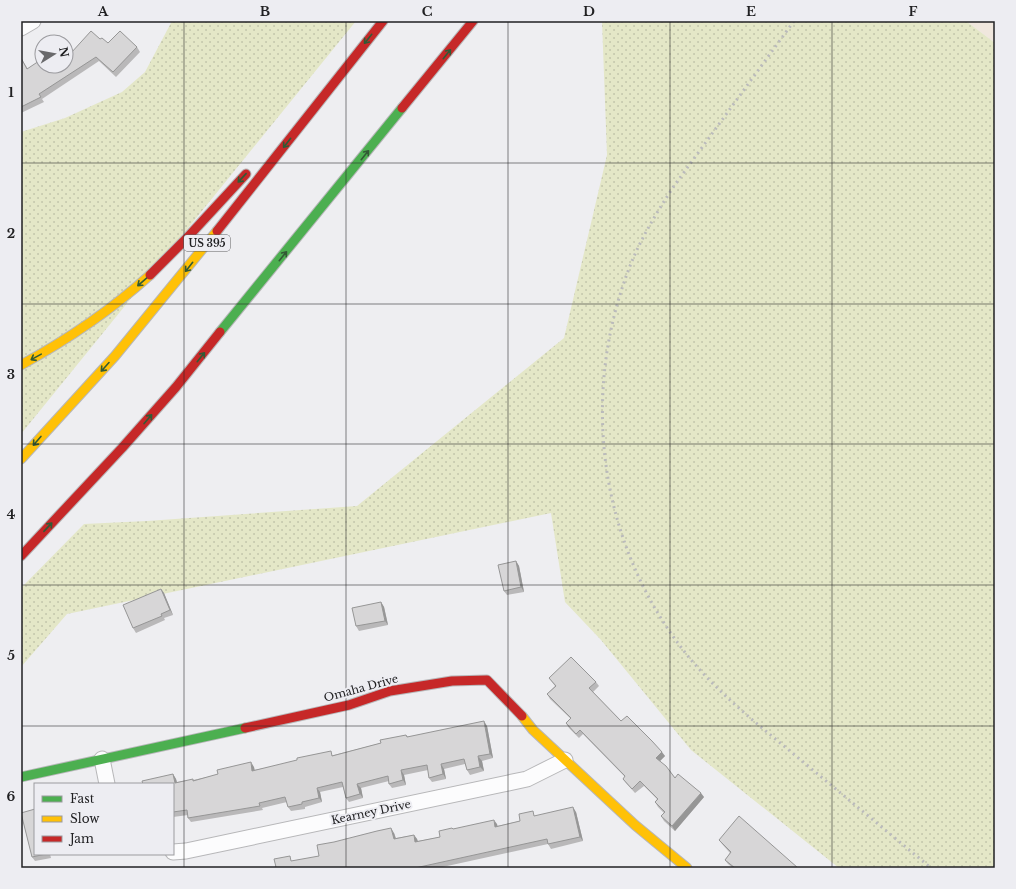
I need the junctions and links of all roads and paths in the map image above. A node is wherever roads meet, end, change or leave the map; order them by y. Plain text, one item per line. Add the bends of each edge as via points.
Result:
1 (33, 21) edge
2 (383, 21) edge
3 (473, 21) edge
4 (21, 28) edge
5 (354, 57) junction
6 (279, 138) dead end
7 (252, 167) dead end
8 (21, 365) edge
9 (21, 460) edge
10 (21, 556) edge
11 (102, 759) junction
12 (565, 760) junction
13 (21, 777) edge
14 (107, 783) edge
15 (174, 852) edge
16 (687, 868) edge

1 - 4 street
2 -> 5 main road, US 395
10 -> 3 main road via 176,387
5 - 6 main road
5 -> 9 main road, US 395 via 180,278 115,356
7 -> 8 main road via 177,247 128,294 66,340
11 - 12 main road, Omaha Drive via 349,705 390,691 452,681 487,680
11 - 13 main road, Omaha Drive
11 - 14 street
12 - 15 street, Kearney Drive via 527,779 186,852
12 - 16 main road, Omaha Drive via 635,825

